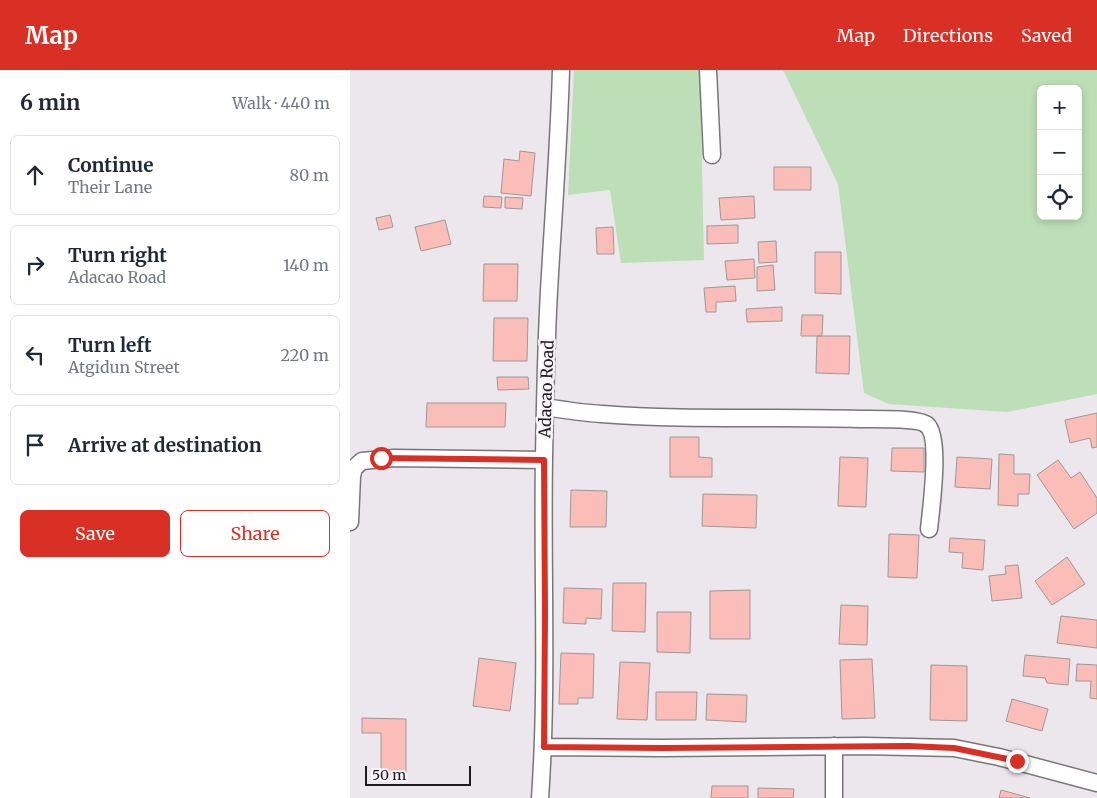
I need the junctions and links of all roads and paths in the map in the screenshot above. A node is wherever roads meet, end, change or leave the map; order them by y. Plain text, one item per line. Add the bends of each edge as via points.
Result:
1 (561, 70) edge
2 (708, 70) edge
3 (712, 155) dead end
4 (546, 407) junction
5 (544, 460) junction
6 (350, 522) edge
7 (929, 529) dead end
8 (834, 746) junction
9 (544, 747) junction
10 (1097, 783) edge
11 (540, 798) edge
12 (834, 798) edge

1 - 4 street, Adacao Road
2 - 3 street
4 - 5 street, Adacao Road
4 - 7 street via 602,414 814,417 924,423 931,430 935,454
5 - 6 street via 394,458 362,461 354,468 352,476
5 - 9 street, Adacao Road
8 - 9 street
8 - 10 street via 954,748
8 - 12 street
9 - 11 street, Adacao Road

